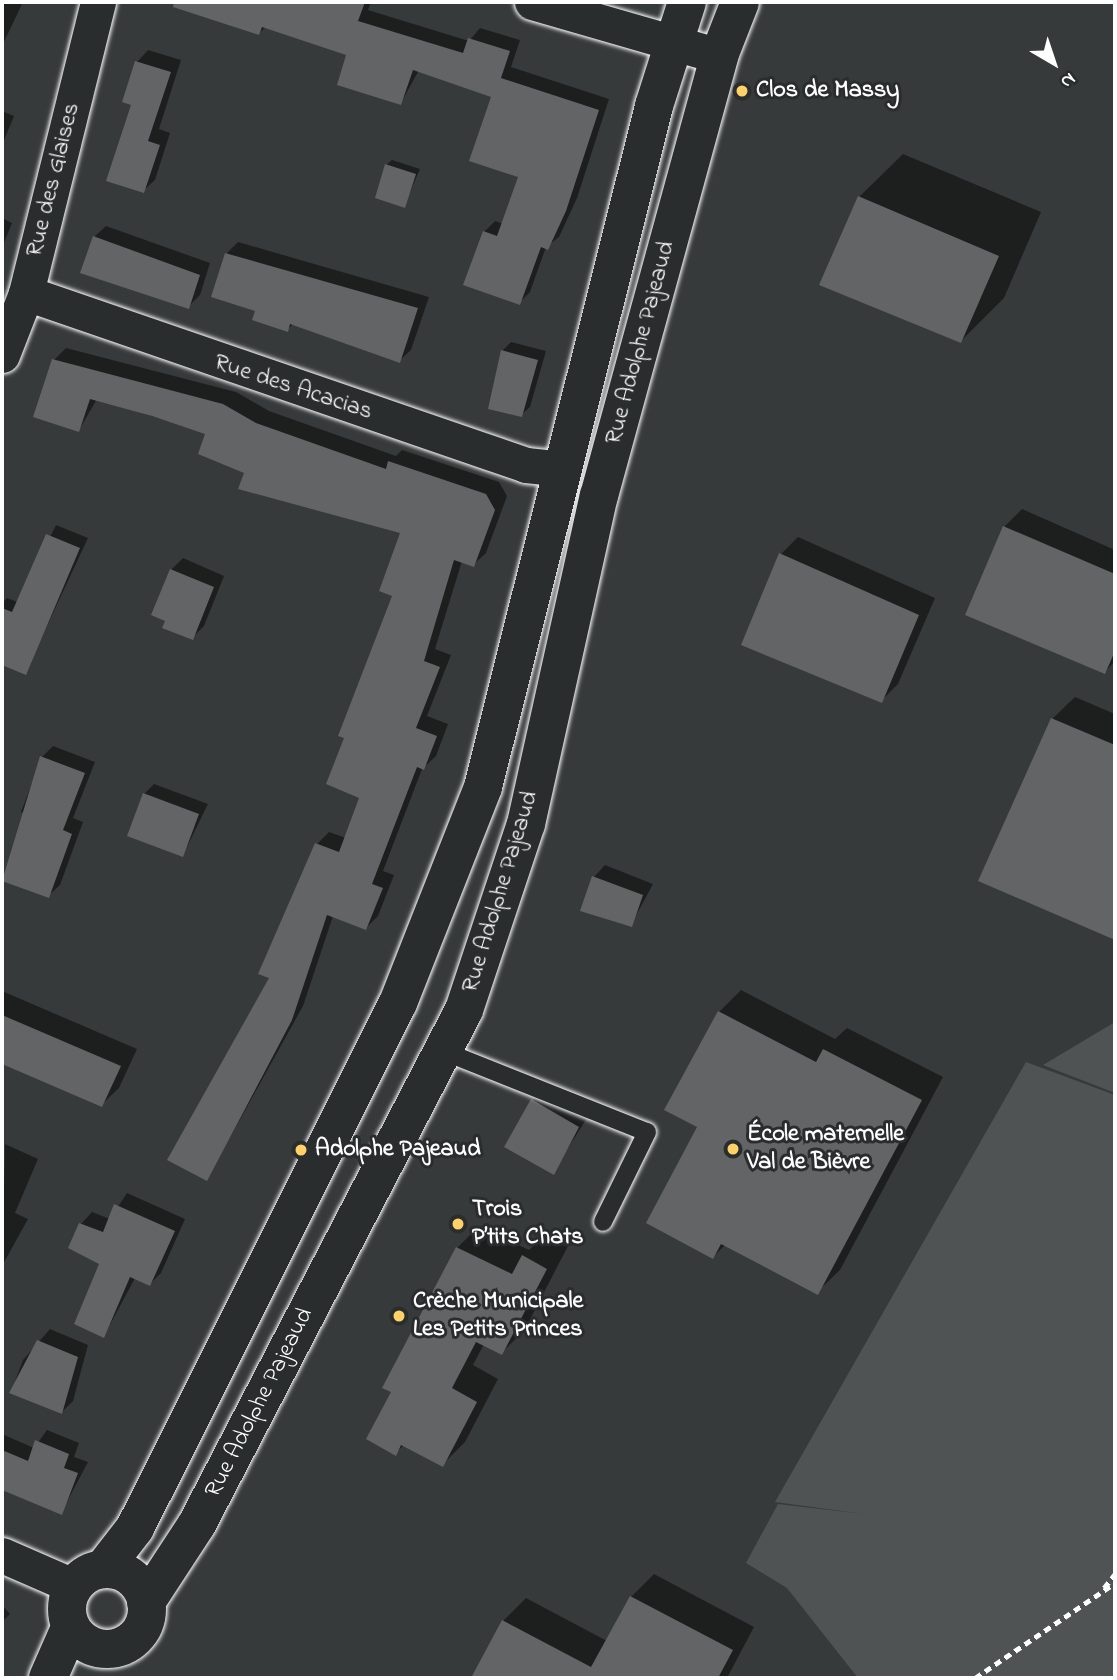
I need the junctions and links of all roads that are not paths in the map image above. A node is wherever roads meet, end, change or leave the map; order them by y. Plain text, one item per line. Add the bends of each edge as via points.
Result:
1 (98, 2) edge
2 (532, 2) edge
3 (687, 2) edge
4 (740, 2) edge
5 (670, 44) junction
6 (719, 56) junction
7 (17, 299) edge
8 (2, 355) edge
9 (564, 469) junction
10 (443, 1051) junction
11 (603, 1222) dead end
12 (2, 1555) edge
13 (89, 1577) junction
14 (146, 1602) junction
15 (70, 1628) junction
16 (104, 1664) edge
17 (48, 1678) edge

1 - 7 street, Rue des Glaises
2 - 5 street
3 - 5 main road, Rue Adolphe Pajeaud
4 - 6 main road, Rue Adolphe Pajeaud
5 - 6 street
5 - 9 main road, Rue Adolphe Pajeaud
6 - 10 main road, Rue Adolphe Pajeaud via 596,509 526,824 464,1010
7 - 8 street, Rue des Glaises
7 - 9 street, Rue des Acacias via 526,465
9 - 13 main road, Rue Adolphe Pajeaud via 483,787 398,1003 135,1528
10 - 11 lane via 647,1132
10 - 14 main road, Rue Adolphe Pajeaud via 197,1524
12 - 13 street
13 - 14 main road via 135,1580
13 - 15 main road via 67,1603
14 - 16 main road via 141,1630
15 - 16 main road
15 - 17 main road

